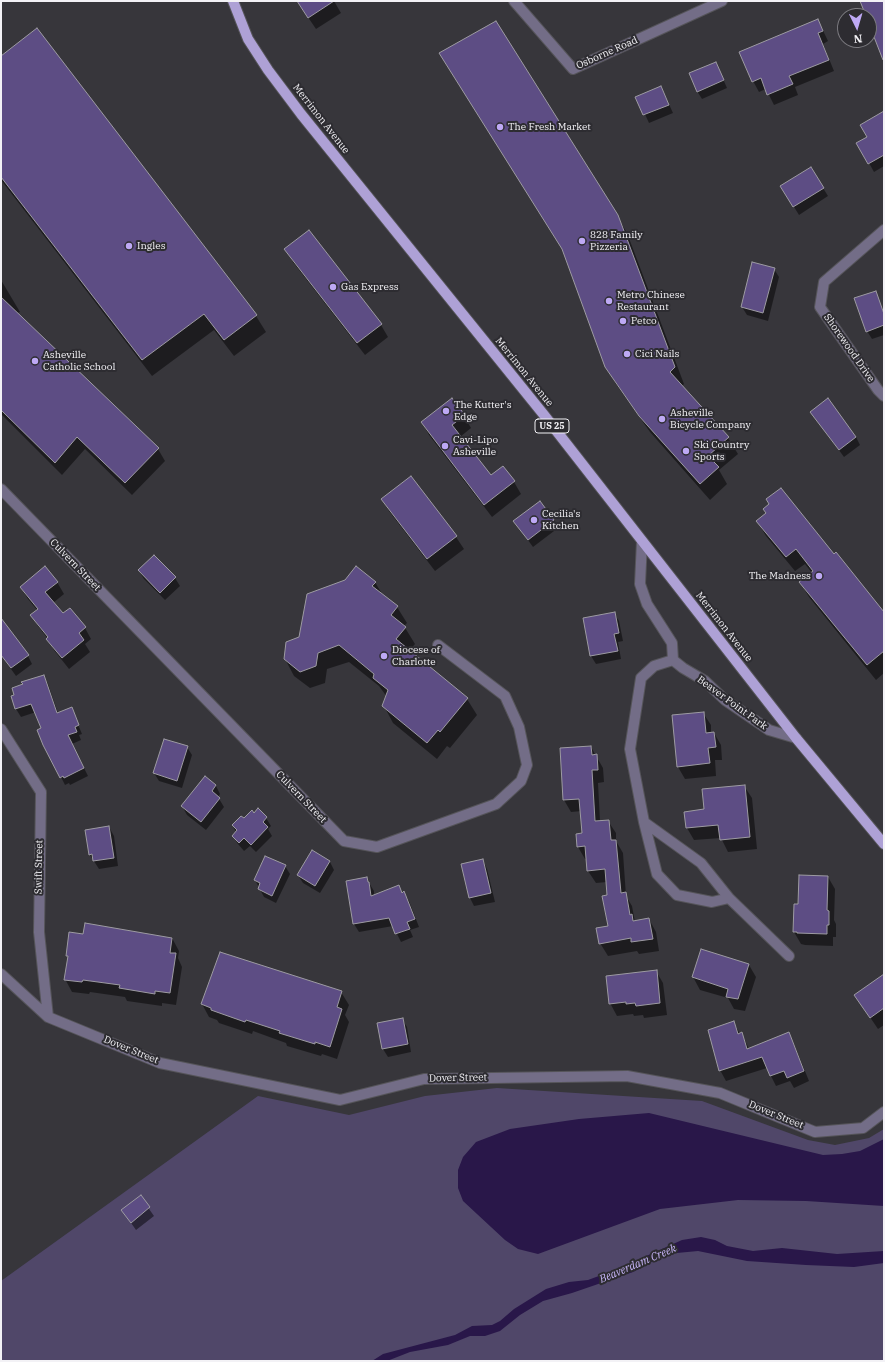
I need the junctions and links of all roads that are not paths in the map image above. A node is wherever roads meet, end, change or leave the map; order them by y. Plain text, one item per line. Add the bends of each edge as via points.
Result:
1 (233, 1) edge
2 (514, 1) edge
3 (722, 1) edge
4 (884, 230) edge
5 (884, 396) edge
6 (1, 489) edge
7 (642, 541) junction
8 (438, 645) dead end
9 (673, 660) junction
10 (1, 729) edge
11 (796, 738) junction
12 (644, 822) junction
13 (884, 844) edge
14 (729, 898) junction
15 (789, 956) dead end
16 (1, 974) edge
17 (48, 1017) junction
18 (884, 1112) edge

1 - 7 main road, Merrimon Avenue / US 25 via 248,39 300,114 544,415
2 - 3 street, Osborne Road via 573,69
4 - 5 street, Shorewood Drive via 824,282 820,307
6 - 8 street, Culvern Street via 344,841 377,847 496,804 521,781 527,765 519,727 505,696
7 - 9 street via 640,584 647,604 672,643
7 - 11 main road, Merrimon Avenue / US 25
9 - 11 street, Beaver Point Park via 769,730
9 - 12 street via 654,666 641,678 630,749
10 - 17 street, Swift Street via 40,792 39,932
11 - 13 main road, Merrimon Avenue / US 25
12 - 14 street via 701,863
12 - 14 street via 657,874 677,895 712,902
14 - 15 street
16 - 17 street, Dover Street
17 - 18 street, Dover Street via 160,1063 340,1100 424,1079 626,1076 720,1093 815,1132 863,1128

